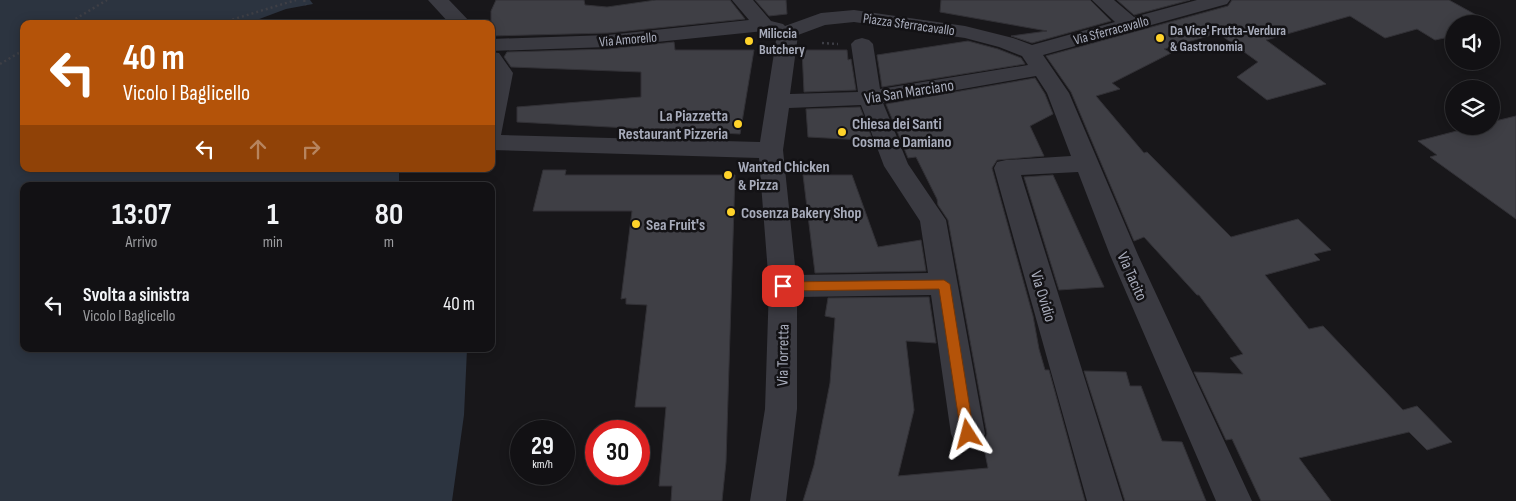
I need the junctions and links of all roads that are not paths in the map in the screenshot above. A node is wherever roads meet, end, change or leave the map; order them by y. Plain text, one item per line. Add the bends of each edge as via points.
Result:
1 (438, 0) edge
2 (742, 0) edge
3 (1102, 0) edge
4 (1220, 0) edge
5 (458, 20) edge
6 (1129, 24) junction
7 (764, 25) junction
8 (788, 32) junction
9 (862, 44) dead end
10 (495, 45) edge
11 (1035, 61) junction
12 (495, 63) edge
13 (870, 98) junction
14 (777, 102) junction
15 (495, 111) edge
16 (495, 142) edge
17 (772, 150) junction
18 (1086, 164) junction
19 (944, 284) junction
20 (783, 286) junction
21 (968, 434) dead end
22 (768, 501) edge
23 (1105, 501) edge
24 (1234, 501) edge

1 - 5 street
2 - 7 street
3 - 6 street
4 - 6 street, Via Sferracavallo
6 - 11 street, Via Sferracavallo
7 - 8 street
7 - 10 street, Via Amorello via 608,41
8 - 11 street, Piazza Sferracavallo via 821,19 854,16 966,32 1006,42
8 - 14 street, Via Torretta
9 - 13 street
11 - 13 street, Via San Marciano
11 - 18 street, Via Tacito via 1058,92
12 - 15 street via 502,73
13 - 14 street, Via San Marciano
13 - 19 street via 896,166 933,220
14 - 17 street, Via Torretta
16 - 17 street
17 - 20 street, Via Torretta
18 - 23 street, Via Ovidio via 1006,168
18 - 24 street, Via Tacito
19 - 20 street
19 - 21 street
20 - 22 street, Via Torretta via 781,409

